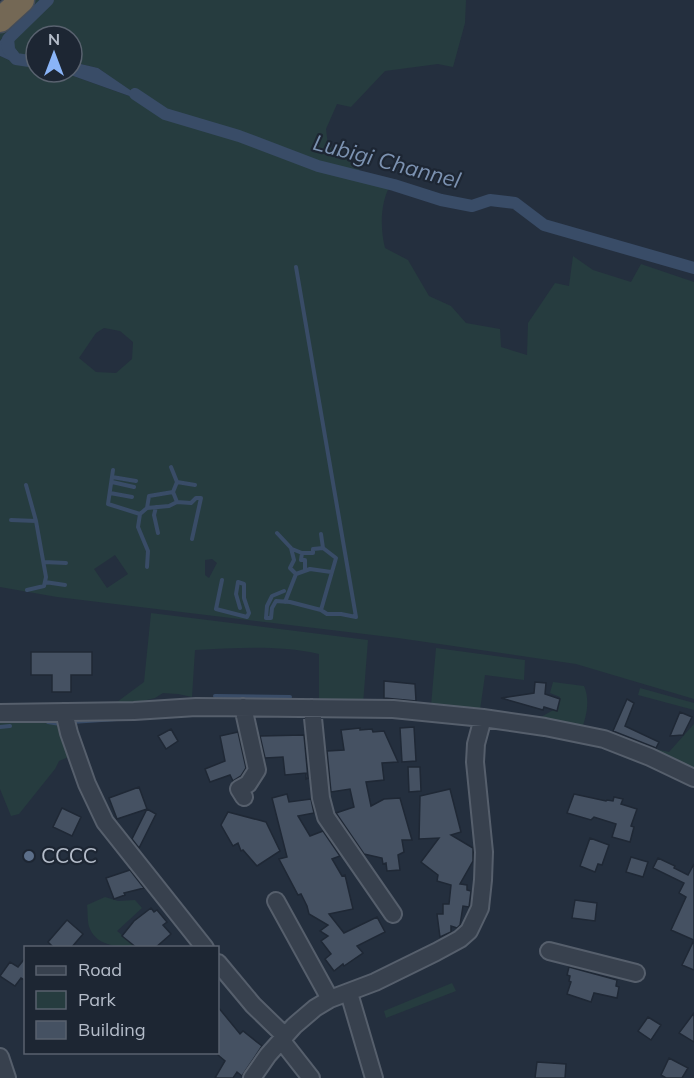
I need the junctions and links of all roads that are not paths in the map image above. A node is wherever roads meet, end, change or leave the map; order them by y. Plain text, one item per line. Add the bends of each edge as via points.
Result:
1 (22, 0) edge
2 (0, 20) edge
3 (243, 707) junction
4 (312, 708) junction
5 (64, 712) junction
6 (0, 713) edge
7 (483, 718) junction
8 (694, 778) edge
9 (244, 797) dead end
10 (276, 901) dead end
11 (393, 914) dead end
12 (203, 946) edge
13 (549, 951) dead end
14 (219, 964) edge
15 (636, 973) dead end
16 (348, 993) junction
17 (330, 999) junction
18 (284, 1038) junction
19 (0, 1057) edge
20 (8, 1078) edge
21 (252, 1078) edge
22 (311, 1078) edge
23 (374, 1078) edge

1 - 2 highway
3 - 4 street
3 - 5 street
3 - 9 street via 257,770 248,784 239,789
4 - 7 street via 393,709
4 - 11 street via 326,818
5 - 6 street
5 - 12 street via 87,784 105,822
7 - 8 street via 604,740 650,756
7 - 16 street via 475,762 484,852 476,919 459,939
10 - 17 street
13 - 15 street
14 - 18 street
16 - 17 street
16 - 23 street
17 - 18 street
18 - 21 street
18 - 22 street
19 - 20 street

